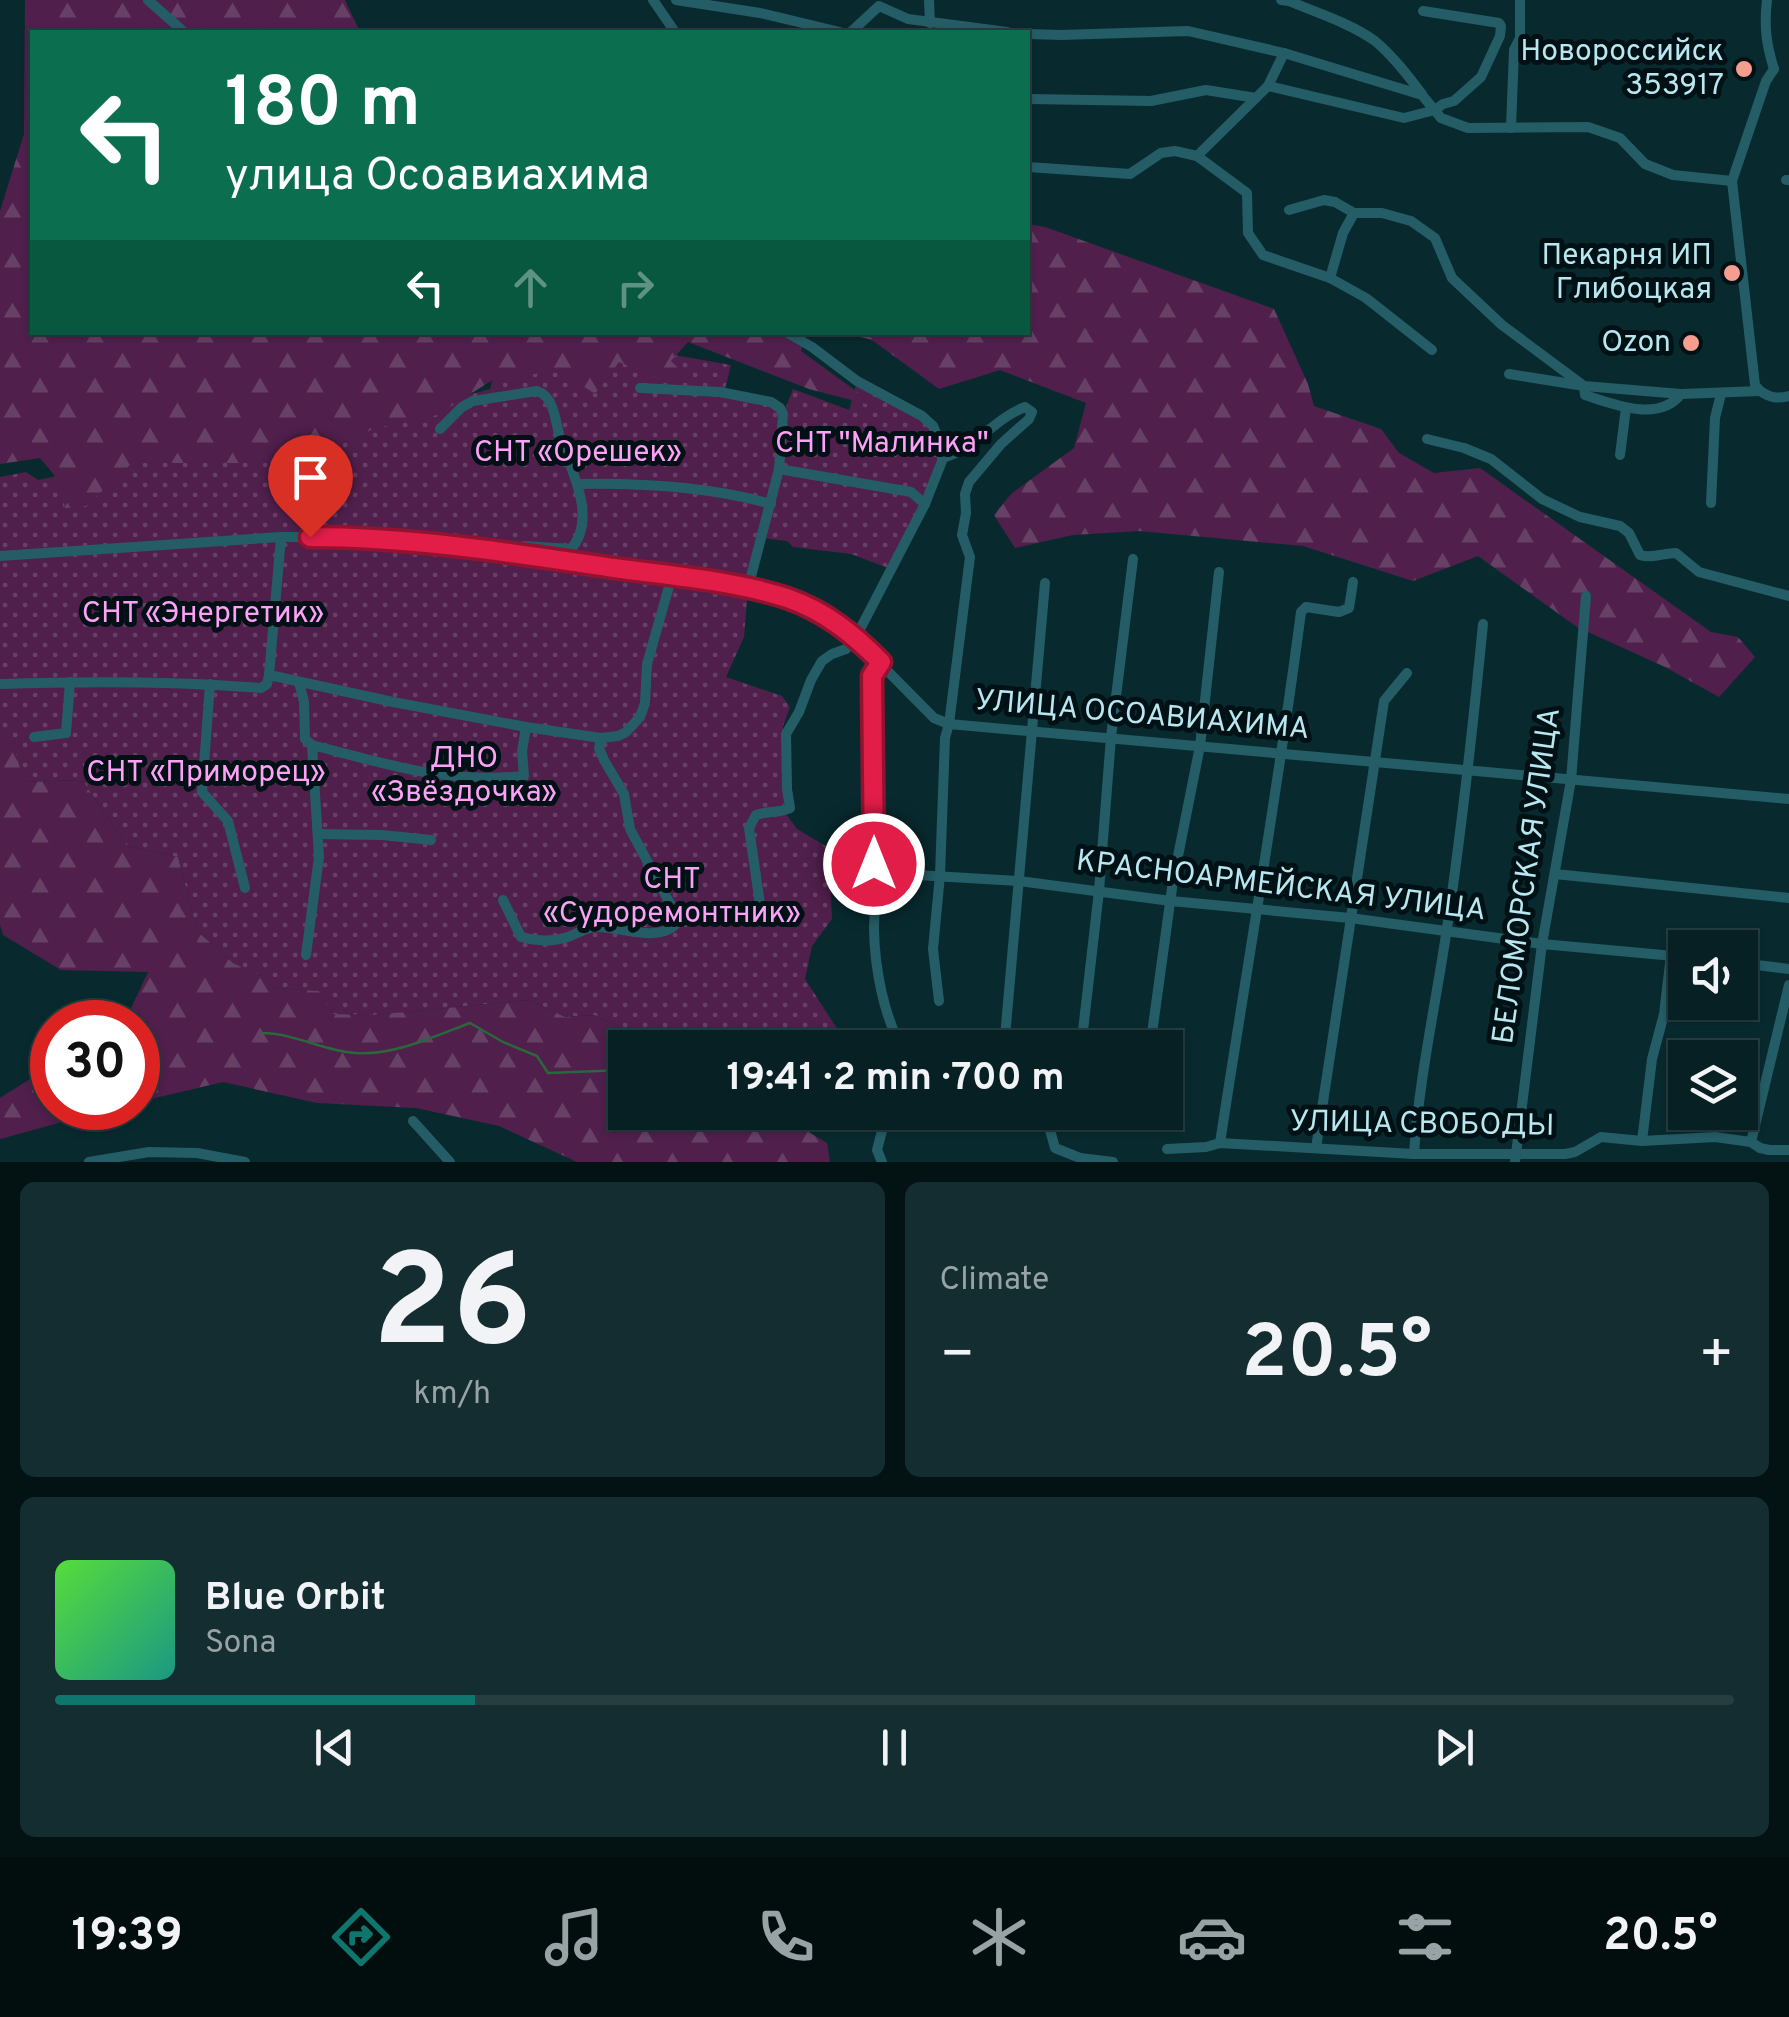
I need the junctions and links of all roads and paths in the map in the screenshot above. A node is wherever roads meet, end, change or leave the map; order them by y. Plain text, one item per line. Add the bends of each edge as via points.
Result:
1 (148, 0) edge
2 (653, 0) edge
3 (676, 0) edge
4 (928, 0) edge
5 (1281, 0) edge
6 (1520, 0) edge
7 (1767, 0) edge
8 (1424, 11) dead end
9 (930, 23) junction
10 (182, 30) edge
11 (675, 30) edge
12 (831, 30) edge
13 (853, 30) edge
14 (991, 30) edge
15 (1030, 34) edge
16 (1284, 54) junction
17 (1789, 66) edge
18 (1774, 68) junction
19 (1268, 86) junction
20 (1422, 95) junction
21 (1256, 98) junction
22 (1030, 100) edge
23 (1435, 110) junction
24 (1511, 128) junction
25 (1197, 156) junction
26 (1030, 167) edge
27 (1732, 181) junction
28 (1289, 210) dead end
29 (1354, 213) junction
30 (1330, 278) junction
31 (791, 335) edge
32 (1432, 350) dead end
33 (1508, 374) dead end
34 (1584, 386) junction
35 (640, 388) dead end
36 (1760, 391) junction
37 (1680, 394) junction
38 (1721, 394) junction
39 (1789, 396) edge
40 (1626, 408) junction
41 (440, 429) dead end
42 (1427, 439) dead end
43 (1620, 455) dead end
44 (942, 458) junction
45 (779, 470) junction
46 (579, 484) junction
47 (1711, 503) dead end
48 (771, 504) junction
49 (925, 504) junction
50 (281, 537) junction
51 (519, 554) junction
52 (0, 556) edge
53 (1133, 558) dead end
54 (1219, 572) dead end
55 (672, 576) junction
56 (1354, 582) dead end
57 (1045, 583) dead end
58 (748, 588) junction
59 (1586, 596) dead end
60 (1789, 596) edge
61 (1483, 624) dead end
62 (856, 637) junction
63 (881, 662) junction
64 (1407, 673) dead end
65 (270, 675) junction
66 (70, 682) junction
67 (298, 682) junction
68 (0, 684) edge
69 (210, 684) junction
70 (950, 724) junction
71 (526, 727) junction
72 (1030, 730) junction
73 (34, 738) dead end
74 (601, 738) junction
75 (1111, 738) junction
76 (312, 745) junction
77 (1200, 746) junction
78 (1283, 754) junction
79 (1376, 761) junction
80 (1469, 771) junction
81 (1571, 780) junction
82 (1789, 799) edge
83 (318, 834) junction
84 (432, 840) dead end
85 (883, 873) junction
86 (1554, 874) junction
87 (940, 875) junction
88 (1019, 881) junction
89 (245, 888) dead end
90 (1099, 891) junction
91 (1789, 898) edge
92 (503, 900) dead end
93 (1171, 900) junction
94 (1256, 909) junction
95 (762, 911) dead end
96 (1350, 918) junction
97 (1447, 932) junction
98 (1542, 944) junction
99 (1668, 955) edge
100 (306, 956) dead end
101 (1758, 965) edge
102 (1789, 969) edge
103 (1668, 980) edge
104 (1789, 985) edge
105 (938, 1002) dead end
106 (894, 1030) edge
107 (1006, 1030) edge
108 (1083, 1030) edge
109 (1153, 1030) edge
110 (413, 1121) dead end
111 (882, 1130) edge
112 (1050, 1130) edge
113 (1642, 1141) junction
114 (1751, 1142) junction
115 (1220, 1143) junction
116 (1316, 1148) junction
117 (1167, 1149) dead end
118 (1789, 1150) edge
119 (1414, 1154) junction
120 (1336, 1156) edge
121 (1515, 1158) edge
122 (89, 1162) edge
123 (245, 1162) edge
124 (450, 1162) edge
125 (882, 1162) edge
126 (1113, 1162) edge

1 - 10 street
2 - 11 street
3 - 12 street
4 - 9 street
5 - 20 street via 1374,41
6 - 24 street
7 - 18 street via 1764,24
8 - 23 street via 1501,26 1480,77
9 - 13 street via 879,6
9 - 14 street
15 - 16 street via 1188,32
16 - 19 street
16 - 20 street
17 - 18 street
18 - 27 street
19 - 21 street
19 - 23 street via 1404,118
20 - 23 street
21 - 22 street via 1206,90 1151,101
21 - 25 street
23 - 24 street via 1468,128
24 - 27 street via 1588,126 1620,138 1645,164
25 - 26 street via 1161,153 1130,174
25 - 30 street via 1248,193 1248,233 1263,256
27 - 36 street
28 - 29 street via 1324,200
29 - 30 street
29 - 34 street via 1411,221 1435,238 1452,278
30 - 32 street
31 - 44 street via 922,416 933,426
33 - 34 street
34 - 37 street
34 - 40 street via 1585,395
35 - 45 street via 770,402 783,414
36 - 38 street
36 - 39 street
37 - 38 street
37 - 40 street via 1663,408
38 - 47 street
40 - 43 street
41 - 46 street via 473,401 544,393
42 - 60 street via 1491,459 1542,499 1580,517 1620,526 1640,555 1676,553 1699,572
44 - 49 street
44 - 70 street via 973,444 1014,411 1032,412 965,494 962,535 970,557
45 - 48 street
45 - 49 street via 912,492
46 - 48 street via 684,488
46 - 51 street via 578,542 571,550 524,546
48 - 58 street
49 - 62 street
50 - 51 street, УЛИЦА ОСОАВИАХИМА via 368,537
50 - 52 street, УЛИЦА ОСОАВИАХИМА
50 - 65 street
51 - 55 street, УЛИЦА ОСОАВИАХИМА
53 - 75 street
54 - 77 street
55 - 58 street, УЛИЦА ОСОАВИАХИМА
55 - 74 street via 640,716 626,732
56 - 78 street via 1348,608 1301,612
57 - 72 street
58 - 62 street, УЛИЦА ОСОАВИАХИМА via 822,613
59 - 81 street, БЕЛОМОРСКАЯ УЛИЦА
61 - 80 street
62 - 63 street, УЛИЦА ОСОАВИАХИМА
62 - 95 street via 822,661 786,734 790,808 756,815 749,828
63 - 70 street, УЛИЦА ОСОАВИАХИМА via 934,718
63 - 85 street via 872,676 874,864
64 - 79 street via 1384,701
65 - 67 street
65 - 69 street via 261,688
66 - 68 street
66 - 69 street
66 - 73 street via 66,733
67 - 71 street
67 - 76 street
69 - 89 street via 202,792 228,821
70 - 72 street, УЛИЦА ОСОАВИАХИМА
70 - 87 street
71 - 74 street
71 - 76 street via 524,776 444,776
72 - 75 street, УЛИЦА ОСОАВИАХИМА
72 - 88 street
74 - 92 street via 630,829 676,924 651,932 586,928 535,941 520,937
75 - 77 street, УЛИЦА ОСОАВИАХИМА
75 - 90 street
76 - 83 street
77 - 78 street, УЛИЦА ОСОАВИАХИМА
77 - 93 street
78 - 79 street, УЛИЦА ОСОАВИАХИМА
78 - 94 street
79 - 80 street, УЛИЦА ОСОАВИАХИМА
79 - 96 street
80 - 81 street, УЛИЦА ОСОАВИАХИМА
80 - 97 street
81 - 82 street, УЛИЦА ОСОАВИАХИМА
81 - 86 street, БЕЛОМОРСКАЯ УЛИЦА
83 - 84 street
83 - 100 street
85 - 87 street, КРАСНОАРМЕЙСКАЯ УЛИЦА
85 - 106 street via 876,892 877,966
86 - 91 street
86 - 98 street, БЕЛОМОРСКАЯ УЛИЦА
87 - 88 street, КРАСНОАРМЕЙСКАЯ УЛИЦА
87 - 105 street via 933,949
88 - 90 street, КРАСНОАРМЕЙСКАЯ УЛИЦА
88 - 107 street
90 - 93 street, КРАСНОАРМЕЙСКАЯ УЛИЦА
90 - 108 street
93 - 94 street, КРАСНОАРМЕЙСКАЯ УЛИЦА
93 - 109 street
94 - 96 street, КРАСНОАРМЕЙСКАЯ УЛИЦА
94 - 115 street
96 - 97 street, КРАСНОАРМЕЙСКАЯ УЛИЦА
96 - 116 street
97 - 98 street, КРАСНОАРМЕЙСКАЯ УЛИЦА
97 - 119 street
98 - 99 street, КРАСНОАРМЕЙСКАЯ УЛИЦА
98 - 121 street, БЕЛОМОРСКАЯ УЛИЦА
101 - 102 street
103 - 113 street
104 - 114 street
110 - 124 street
111 - 125 street
112 - 126 street via 1055,1148
113 - 114 street, УЛИЦА СВОБОДЫ
113 - 121 street, УЛИЦА СВОБОДЫ via 1601,1137 1574,1152
114 - 118 street, УЛИЦА СВОБОДЫ
115 - 116 street, УЛИЦА СВОБОДЫ
115 - 117 street, УЛИЦА СВОБОДЫ
116 - 120 street, УЛИЦА СВОБОДЫ
119 - 120 street, УЛИЦА СВОБОДЫ
119 - 121 street, УЛИЦА СВОБОДЫ
122 - 123 street via 149,1152

